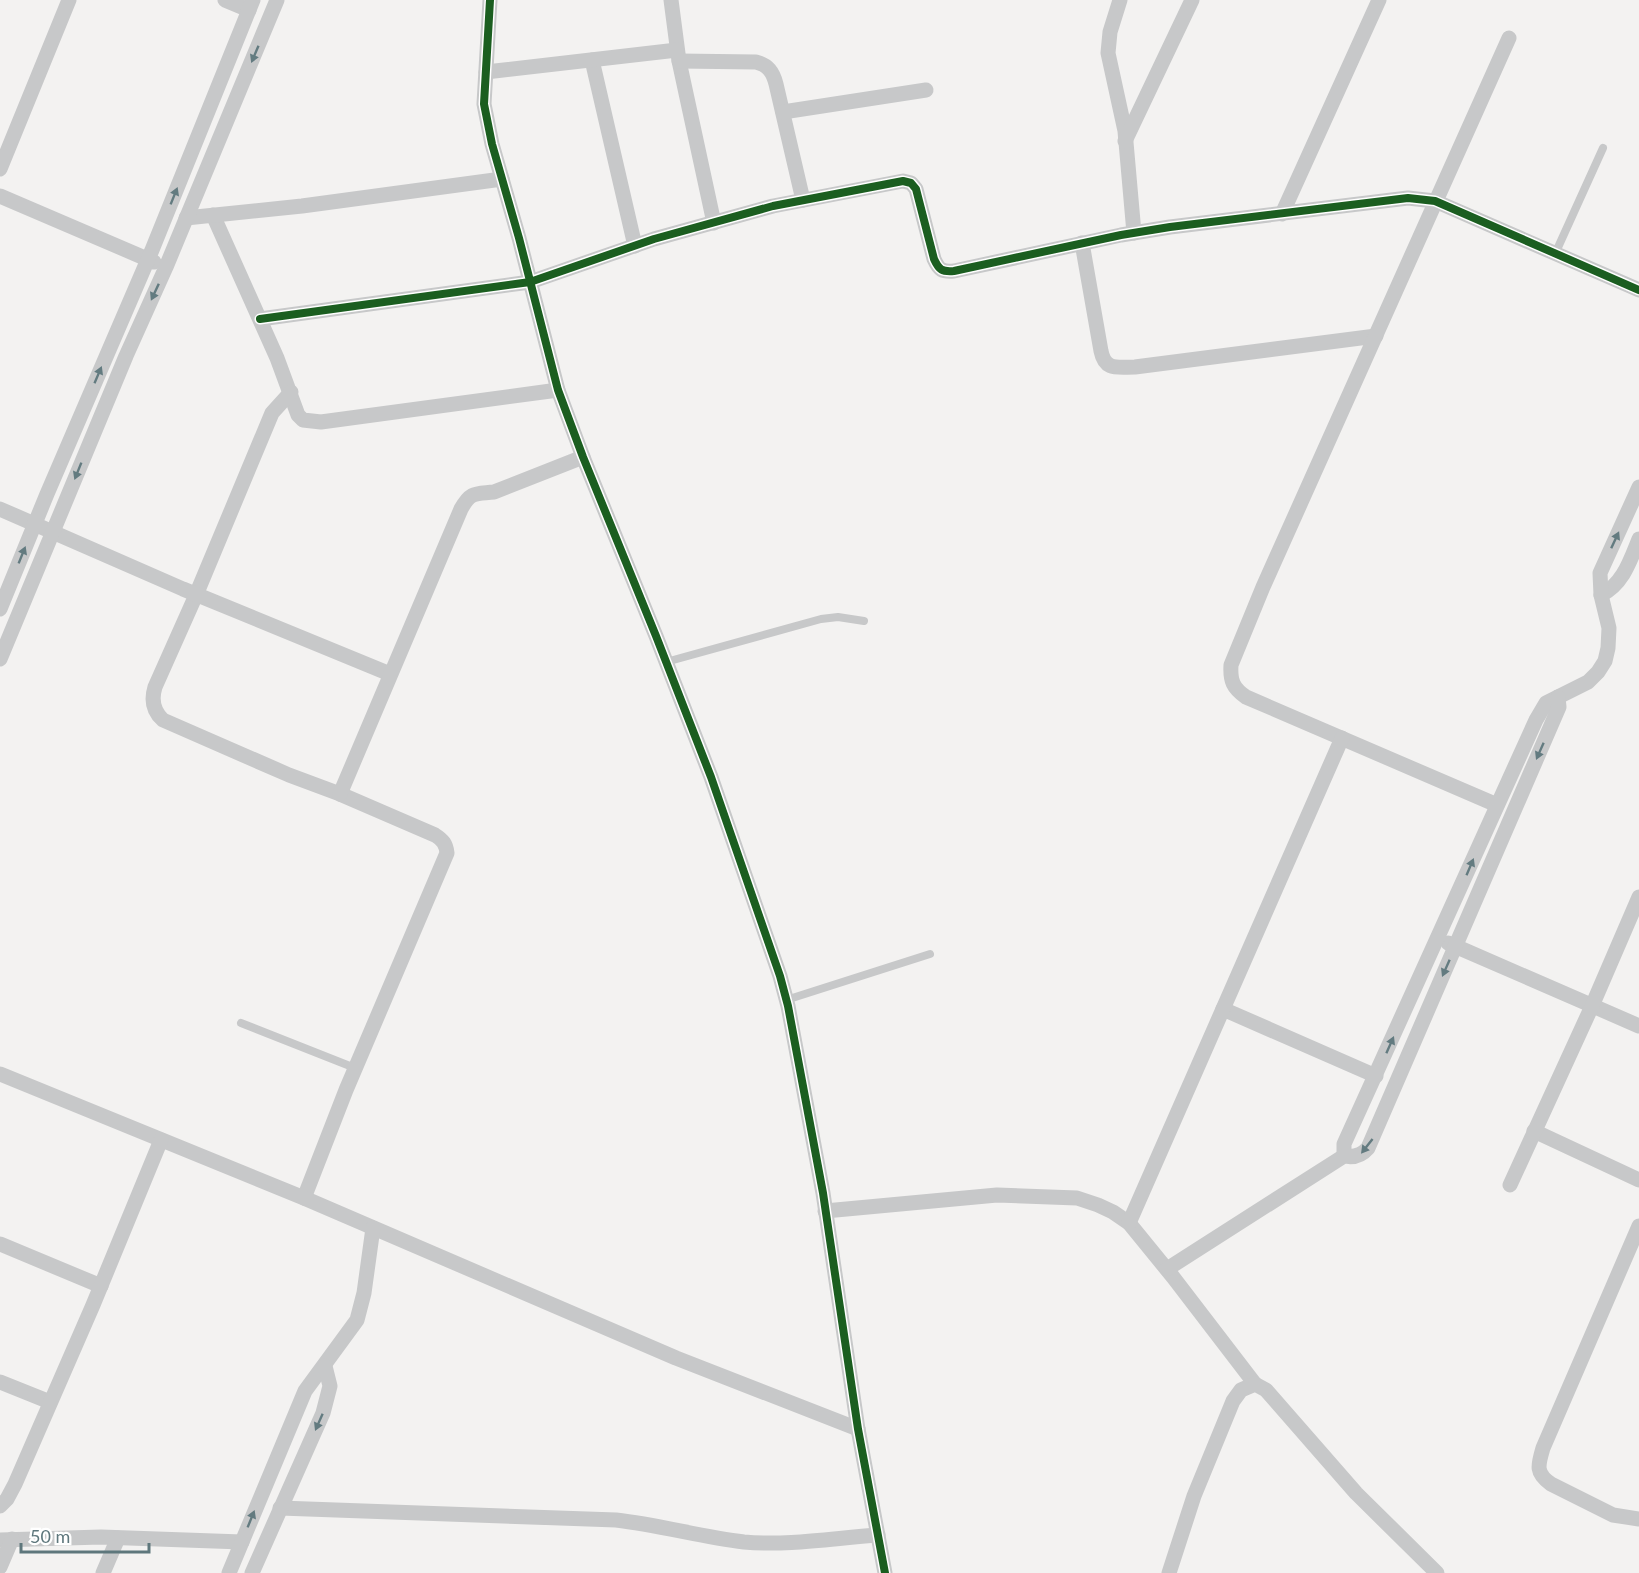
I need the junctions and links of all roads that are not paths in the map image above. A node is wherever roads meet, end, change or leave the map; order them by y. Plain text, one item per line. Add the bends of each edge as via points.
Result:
1 (69, 0) edge
2 (225, 0) edge
3 (277, 0) edge
4 (490, 0) edge
5 (671, 0) edge
6 (1120, 0) edge
7 (1192, 0) edge
8 (1379, 0) edge
9 (251, 5) edge
10 (1509, 38) dead end
11 (678, 56) junction
12 (592, 60) junction
13 (486, 72) junction
14 (926, 90) dead end
15 (783, 112) junction
16 (1125, 141) junction
17 (1603, 148) dead end
18 (0, 169) edge
19 (502, 179) junction
20 (0, 196) edge
21 (802, 200) junction
22 (1435, 201) junction
23 (1282, 214) junction
24 (213, 215) junction
25 (186, 218) junction
26 (714, 223) junction
27 (1134, 233) junction
28 (1082, 243) junction
29 (635, 246) junction
30 (1555, 254) junction
31 (147, 259) junction
32 (166, 267) junction
33 (530, 282) junction
34 (1639, 290) edge
35 (260, 319) junction
36 (1376, 336) junction
37 (558, 390) junction
38 (291, 392) junction
39 (583, 458) junction
40 (1638, 494) edge
41 (0, 509) edge
42 (35, 524) junction
43 (54, 532) junction
44 (1639, 539) edge
45 (196, 595) junction
46 (1601, 595) junction
47 (0, 609) edge
48 (864, 621) dead end
49 (0, 659) edge
50 (666, 662) junction
51 (390, 674) junction
52 (1558, 697) junction
53 (1342, 738) junction
54 (340, 794) junction
55 (1497, 805) junction
56 (1639, 897) edge
57 (1437, 938) junction
58 (1456, 946) junction
59 (930, 954) dead end
60 (786, 1000) junction
61 (1592, 1006) junction
62 (1223, 1009) junction
63 (241, 1023) dead end
64 (1639, 1026) edge
65 (355, 1068) junction
66 (0, 1074) edge
67 (1376, 1076) junction
68 (1534, 1131) junction
69 (161, 1140) junction
70 (1344, 1156) junction
71 (1639, 1180) edge
72 (1509, 1185) dead end
73 (304, 1198) junction
74 (825, 1212) junction
75 (1129, 1223) junction
76 (1639, 1226) edge
77 (374, 1228) junction
78 (0, 1244) edge
79 (1167, 1269) junction
80 (101, 1286) junction
81 (325, 1366) junction
82 (0, 1382) edge
83 (1255, 1384) junction
84 (50, 1402) junction
85 (858, 1429) junction
86 (0, 1506) edge
87 (280, 1508) junction
88 (1639, 1520) edge
89 (878, 1535) junction
90 (118, 1538) junction
91 (6, 1539) edge
92 (242, 1542) junction
93 (0, 1567) edge
94 (103, 1573) edge
95 (229, 1573) edge
96 (252, 1573) edge
97 (885, 1573) edge
98 (1169, 1573) edge
99 (1437, 1573) edge

1 - 18 street
2 - 9 street
3 -> 25 street
4 - 13 street
5 - 11 street
6 - 16 street via 1108,53
7 - 16 street
8 - 23 street
31 -> 9 street
10 - 22 street
11 - 12 street
11 - 15 street via 763,63 774,75
11 - 26 street
12 - 13 street
12 - 29 street
13 - 19 street via 484,104
14 - 15 street
15 - 21 street
16 - 27 street
17 - 30 lane
19 - 24 street
19 - 33 street
20 - 31 street
21 - 26 street
21 - 28 street via 903,181 911,183 919,196 934,259 942,271
22 - 23 street via 1408,198
22 - 30 street
22 - 36 street
23 - 27 street
24 - 25 street
24 - 35 street
25 - 32 street
26 - 29 street
27 - 28 street
28 - 36 street via 1101,351 1107,364 1135,367
29 - 33 street
30 - 34 street
31 - 32 street
42 -> 31 street
32 -> 43 street
33 - 35 street
33 - 37 street
35 - 38 street
36 - 53 street via 1263,587 1230,676 1238,692 1246,697
37 - 38 street via 321,422 303,420
37 - 39 street
38 - 45 street via 272,413
39 - 50 street
39 - 51 street via 468,498
46 -> 40 street via 1603,564
41 - 42 street
42 - 43 street
47 -> 42 street
43 - 45 street
43 - 49 street
44 - 46 street via 1624,574
45 - 51 street
45 - 54 street via 155,687 152,697 157,714
46 - 52 street via 1609,628 1605,661 1588,682
48 - 50 lane via 821,619
50 - 60 street via 711,777
51 - 54 street
52 - 55 street via 1546,703 1539,714
52 -> 58 street via 1559,707
53 - 55 street
53 - 62 street
54 - 65 street via 435,835 446,846 447,854
57 -> 55 street
56 - 61 street
57 - 58 street
67 -> 57 street
58 - 61 street
58 -> 70 street via 1373,1138 1364,1153 1351,1158
59 - 60 lane
60 - 74 street
61 - 64 street
61 - 68 street
62 - 67 street
62 - 75 street
63 - 65 lane
65 - 73 street
66 - 69 street
67 - 70 street via 1344,1144
68 - 71 street
68 - 72 street
69 - 73 street
69 - 80 street
70 - 79 street
73 - 77 street
74 - 75 street via 1030,1195 1077,1198
74 - 85 street
75 - 79 street
76 - 88 street via 1543,1448 1539,1469 1551,1484 1613,1515
77 - 81 street via 360,1312
77 - 85 street via 676,1358
78 - 80 street
79 - 83 street
80 - 84 street
81 -> 87 street via 329,1395
92 -> 81 street via 305,1391
82 - 84 street
83 - 98 street via 1241,1390 1233,1401 1194,1496
83 - 99 street via 1266,1390 1356,1493
84 - 86 street via 15,1484
85 - 89 street
87 - 89 street via 616,1521 742,1542
87 - 96 street
89 - 97 street
90 - 91 street
90 - 92 street
90 - 94 street
91 - 93 street
92 - 95 street

